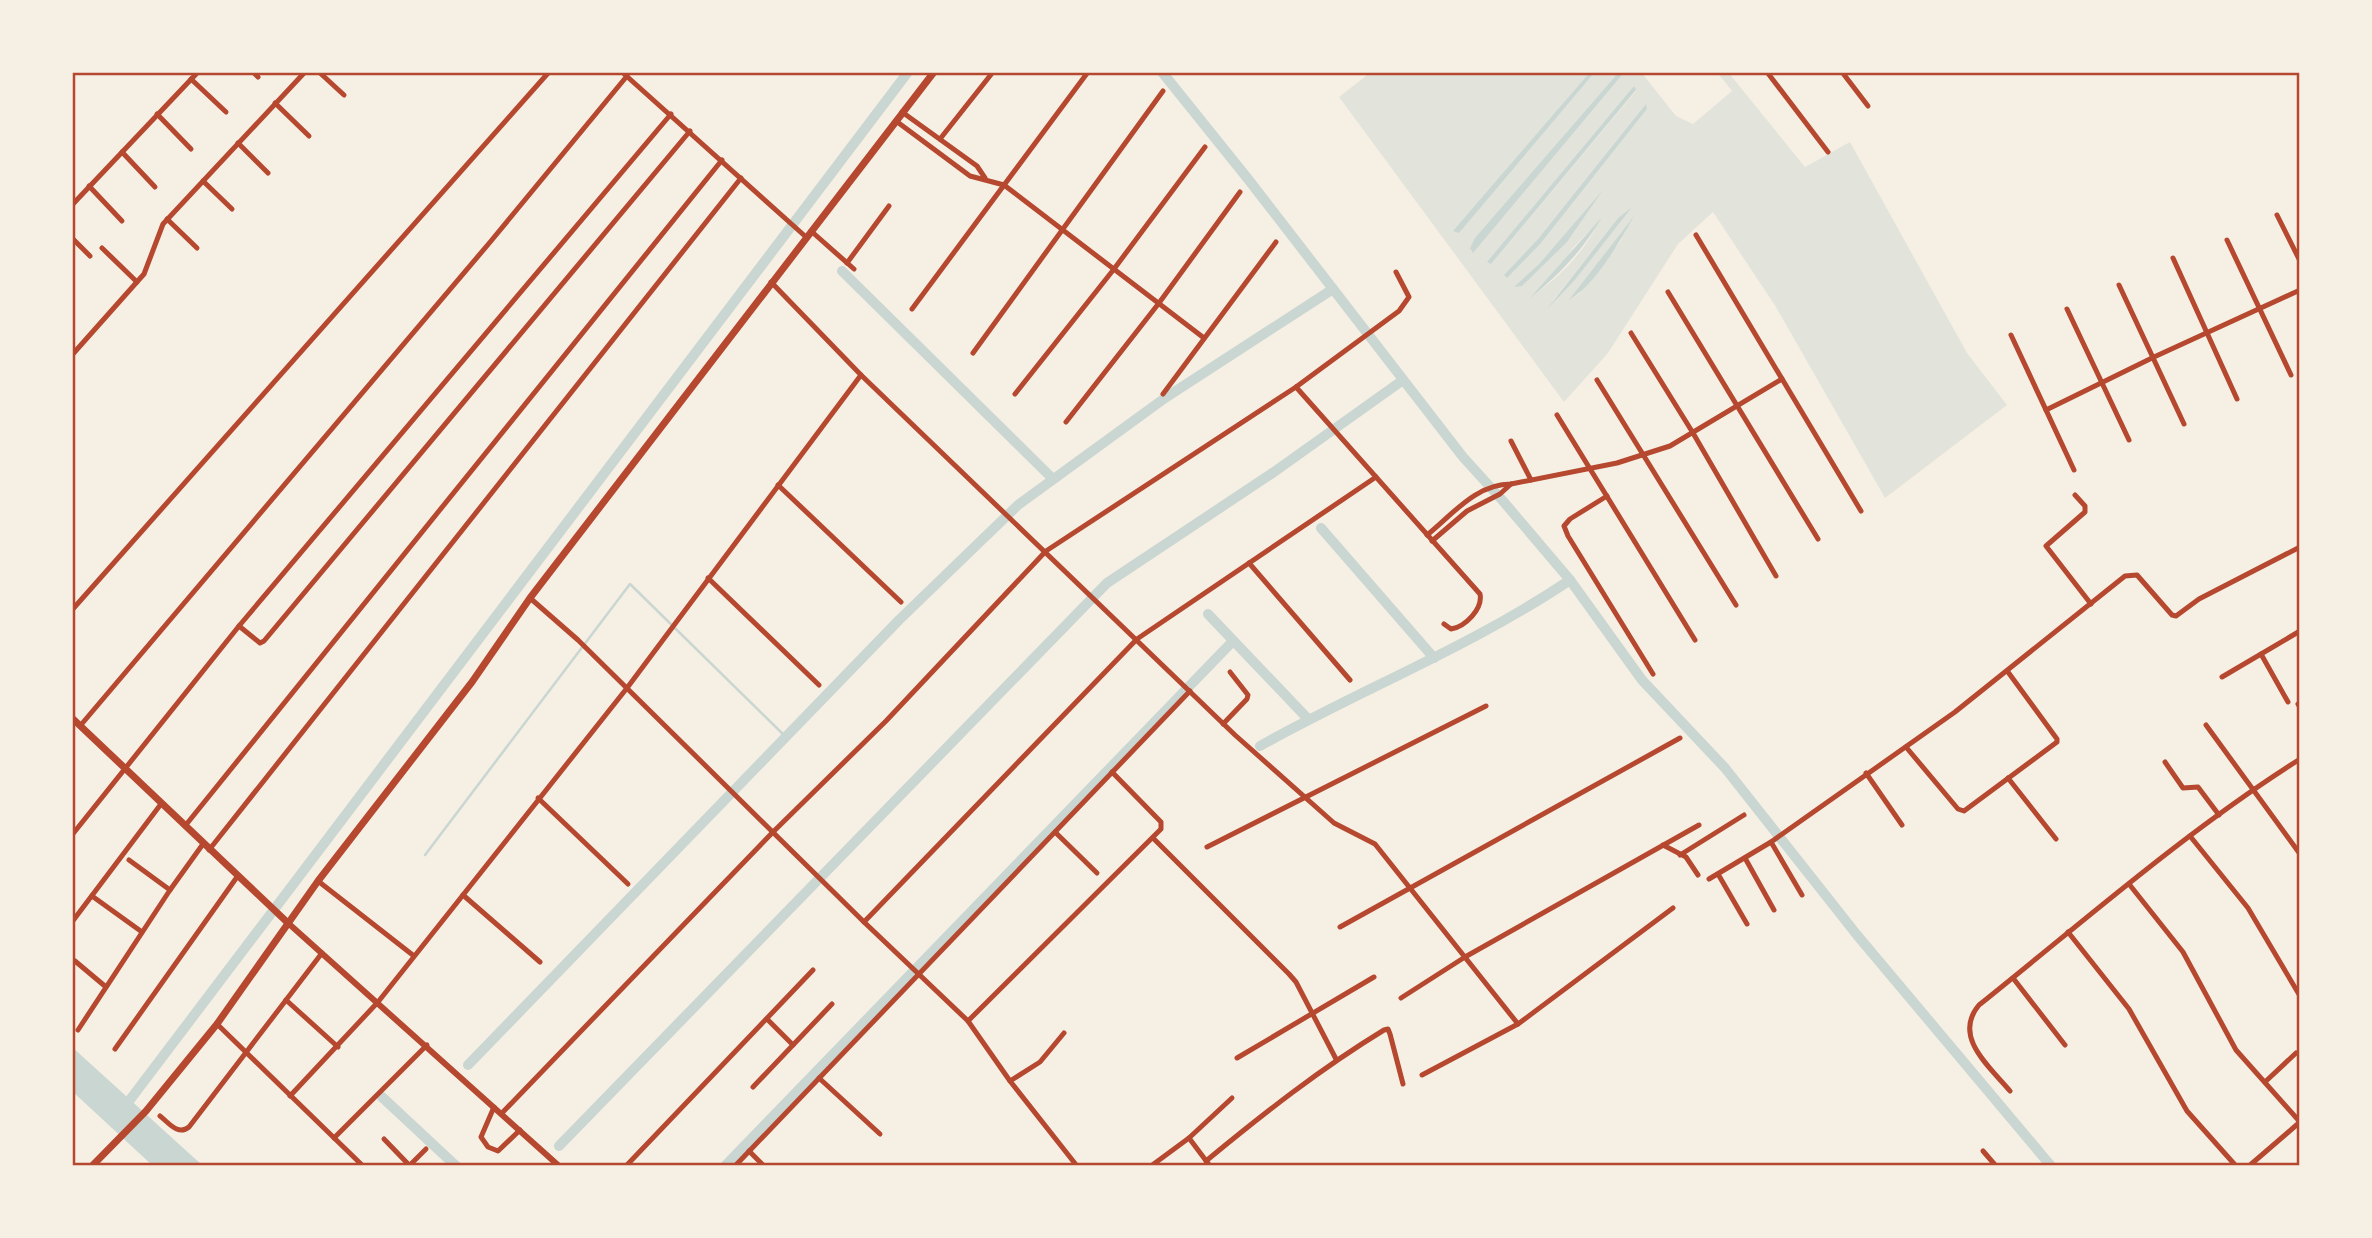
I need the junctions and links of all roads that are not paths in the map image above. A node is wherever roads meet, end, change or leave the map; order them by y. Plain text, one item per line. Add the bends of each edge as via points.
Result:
1 (198, 72) edge
2 (253, 72) edge
3 (305, 72) edge
4 (319, 72) edge
5 (549, 72) edge
6 (934, 72) edge
7 (993, 72) edge
8 (1088, 72) edge
9 (1767, 72) edge
10 (1842, 72) edge
11 (625, 74) edge
12 (258, 77) dead end
13 (191, 79) junction
14 (1163, 91) dead end
15 (344, 95) dead end
16 (275, 103) junction
17 (1868, 106) dead end
18 (226, 112) dead end
19 (902, 112) junction
20 (158, 114) junction
21 (671, 114) junction
22 (896, 121) junction
23 (690, 131) junction
24 (309, 136) dead end
25 (940, 139) junction
26 (238, 143) junction
27 (1205, 147) dead end
28 (191, 149) dead end
29 (122, 152) junction
30 (1828, 152) dead end
31 (722, 160) junction
32 (268, 173) dead end
33 (741, 178) junction
34 (985, 178) junction
35 (202, 181) junction
36 (1004, 185) junction
37 (89, 186) junction
38 (155, 187) dead end
39 (1240, 192) dead end
40 (72, 205) edge
41 (889, 206) dead end
42 (232, 209) dead end
43 (2277, 215) dead end
44 (167, 219) junction
45 (122, 221) dead end
46 (1063, 231) junction
47 (806, 234) junction
48 (1696, 235) dead end
49 (72, 238) edge
50 (2227, 240) dead end
51 (1276, 242) dead end
52 (102, 248) dead end
53 (197, 248) dead end
54 (90, 256) dead end
55 (2173, 258) dead end
56 (2300, 261) edge
57 (847, 262) junction
58 (853, 269) dead end
59 (1114, 269) junction
60 (1396, 272) dead end
61 (137, 282) junction
62 (771, 282) junction
63 (2119, 285) dead end
64 (2300, 290) edge
65 (1668, 292) dead end
66 (1159, 303) junction
67 (2260, 308) junction
68 (912, 309) dead end
69 (2067, 309) dead end
70 (1631, 333) dead end
71 (2206, 334) junction
72 (2011, 335) dead end
73 (1205, 338) junction
74 (973, 353) dead end
75 (72, 355) edge
76 (2154, 357) junction
77 (862, 375) junction
78 (2291, 375) dead end
79 (1782, 379) junction
80 (1597, 380) dead end
81 (2100, 383) junction
82 (1296, 387) junction
83 (1015, 394) dead end
84 (1163, 394) dead end
85 (2237, 399) dead end
86 (1737, 406) junction
87 (2046, 410) junction
88 (1557, 415) dead end
89 (1066, 422) dead end
90 (2184, 424) dead end
91 (1693, 433) junction
92 (2129, 440) dead end
93 (1511, 441) dead end
94 (1644, 455) junction
95 (1590, 468) junction
96 (2074, 470) dead end
97 (1376, 477) junction
98 (1531, 480) junction
99 (1511, 484) junction
100 (778, 485) junction
101 (2075, 495) dead end
102 (1607, 496) junction
103 (1462, 505) junction
104 (1467, 511) junction
105 (1861, 511) dead end
106 (1427, 535) junction
107 (1818, 539) dead end
108 (1432, 541) junction
109 (2300, 547) edge
110 (1046, 551) junction
111 (1249, 563) junction
112 (1776, 576) dead end
113 (708, 578) junction
114 (530, 598) junction
115 (901, 602) dead end
116 (2091, 604) junction
117 (1736, 605) dead end
118 (72, 610) edge
119 (1444, 624) dead end
120 (239, 626) junction
121 (2300, 631) edge
122 (1137, 639) junction
123 (1695, 640) dead end
124 (2261, 654) junction
125 (1230, 672) dead end
126 (2008, 672) junction
127 (1653, 674) dead end
128 (2222, 677) dead end
129 (1350, 680) dead end
130 (819, 685) dead end
131 (626, 688) junction
132 (1190, 691) junction
133 (2288, 702) dead end
134 (1486, 706) dead end
135 (72, 718) edge
136 (1223, 724) junction
137 (2206, 725) dead end
138 (80, 726) junction
139 (1680, 738) dead end
140 (1906, 747) junction
141 (2300, 759) edge
142 (2165, 762) dead end
143 (124, 768) junction
144 (1112, 772) junction
145 (1866, 773) junction
146 (2008, 778) junction
147 (2252, 789) junction
148 (1306, 797) junction
149 (538, 798) junction
150 (161, 804) junction
151 (1744, 814) dead end
152 (2219, 815) junction
153 (1699, 825) dead end
154 (1902, 825) dead end
155 (185, 827) junction
156 (773, 832) junction
157 (1055, 832) junction
158 (72, 835) edge
159 (2190, 836) junction
160 (1153, 838) junction
161 (2056, 839) dead end
162 (1772, 842) junction
163 (1663, 845) junction
164 (206, 847) junction
165 (1207, 847) dead end
166 (2300, 854) edge
167 (1679, 855) junction
168 (1745, 858) junction
169 (129, 860) dead end
170 (1097, 873) dead end
171 (1718, 874) junction
172 (1698, 875) dead end
173 (237, 877) junction
174 (1709, 879) dead end
175 (318, 881) junction
176 (628, 884) dead end
177 (2129, 884) junction
178 (1409, 887) junction
179 (170, 890) junction
180 (92, 895) junction
181 (463, 895) junction
182 (1802, 895) dead end
183 (1673, 908) dead end
184 (1774, 910) dead end
185 (72, 922) edge
186 (864, 922) junction
187 (288, 923) junction
188 (1747, 924) dead end
189 (1340, 927) dead end
190 (142, 932) junction
191 (2068, 932) junction
192 (322, 953) junction
193 (414, 956) junction
194 (1465, 957) junction
195 (75, 961) dead end
196 (540, 962) dead end
197 (813, 970) dead end
198 (917, 972) junction
199 (1374, 977) dead end
200 (2012, 978) junction
201 (106, 987) junction
202 (2300, 996) edge
203 (1401, 998) dead end
204 (286, 1000) junction
205 (378, 1002) junction
206 (832, 1004) dead end
207 (1312, 1012) junction
208 (767, 1019) junction
209 (968, 1021) junction
210 (217, 1024) junction
211 (1518, 1024) junction
212 (78, 1030) dead end
213 (1064, 1033) dead end
214 (426, 1045) junction
215 (793, 1045) junction
216 (2065, 1045) dead end
217 (338, 1047) junction
218 (115, 1049) dead end
219 (2296, 1053) dead end
220 (247, 1054) junction
221 (1237, 1058) dead end
222 (1336, 1059) junction
223 (1422, 1075) dead end
224 (819, 1078) junction
225 (1010, 1080) junction
226 (2265, 1082) junction
227 (1403, 1084) dead end
228 (753, 1087) dead end
229 (2010, 1091) dead end
230 (290, 1096) junction
231 (1232, 1098) dead end
232 (494, 1107) junction
233 (502, 1113) junction
234 (160, 1116) dead end
235 (2300, 1122) edge
236 (520, 1130) junction
237 (880, 1134) dead end
238 (334, 1138) junction
239 (1188, 1138) junction
240 (384, 1139) dead end
241 (426, 1149) dead end
242 (749, 1151) junction
243 (1983, 1151) dead end
244 (1208, 1164) edge
245 (92, 1166) edge
246 (363, 1166) edge
247 (410, 1166) edge
248 (559, 1166) edge
249 (626, 1166) edge
250 (735, 1166) edge
251 (764, 1166) edge
252 (1077, 1166) edge
253 (1151, 1166) edge
254 (1996, 1166) edge
255 (2236, 1166) edge
256 (2249, 1166) edge

1 - 13 street
2 - 12 street
3 - 16 street
4 - 15 street
5 - 118 street
6 - 19 main road
7 - 25 street
8 - 36 street
9 - 30 street
10 - 17 street
11 - 21 street
11 - 138 street via 482,252
13 - 18 street
13 - 20 street
14 - 46 street
16 - 24 street
16 - 26 street
19 - 22 main road
19 - 25 street
20 - 28 street
20 - 29 street
21 - 23 street
21 - 120 street
22 - 34 street via 970,176
22 - 47 main road
23 - 31 street
23 - 120 street via 264,640 256,641
25 - 34 street via 977,166
26 - 32 street
26 - 35 street
27 - 59 street
29 - 37 street
29 - 38 street
31 - 33 street
31 - 155 street
33 - 47 street
33 - 164 street
34 - 36 street
35 - 42 street
35 - 44 street
36 - 46 street
36 - 68 street
37 - 40 street
37 - 45 street
39 - 66 street
41 - 57 street
43 - 56 street
44 - 53 street
44 - 61 street
46 - 59 street
46 - 74 street
47 - 57 street
47 - 62 main road
48 - 79 street
49 - 54 street
50 - 67 street
51 - 73 street
52 - 61 street
55 - 71 street
57 - 58 street
59 - 66 street
59 - 83 street
60 - 82 street via 1409,297 1399,311
61 - 75 street
62 - 77 street
62 - 114 main road
63 - 76 street
64 - 67 street
65 - 86 street
66 - 73 street
66 - 89 street
67 - 71 street
67 - 78 street
69 - 81 street
70 - 91 street
71 - 76 street
71 - 85 street
72 - 87 street
73 - 84 street
76 - 81 street
76 - 90 street
77 - 100 street
77 - 110 street
79 - 86 street
79 - 105 street
80 - 94 street
81 - 87 street
81 - 92 street
82 - 97 street
82 - 110 street
86 - 91 street
86 - 107 street
87 - 96 street
88 - 95 street
91 - 94 street
91 - 112 street
93 - 98 street
94 - 95 street
94 - 117 street
95 - 98 street
95 - 102 street
97 - 106 street
97 - 111 street
98 - 99 street
99 - 103 street via 1496,484
99 - 104 street
100 - 113 street
100 - 115 street
101 - 116 street via 2085,512 2046,546
102 - 123 street
102 - 127 street via 1564,526
103 - 104 street
103 - 106 street
104 - 108 street
106 - 108 street
108 - 119 street via 1481,599 1458,628
109 - 116 street via 2175,616 2134,575 2125,576
110 - 122 street
110 - 156 street via 886,721
111 - 122 street
111 - 129 street
113 - 130 street
113 - 131 street
114 - 131 street
114 - 175 main road via 472,682
116 - 126 street
120 - 143 street
121 - 124 street
122 - 132 street
122 - 186 street
124 - 128 street
124 - 133 street
125 - 136 street via 1248,695
126 - 140 street
126 - 146 street via 2057,742
131 - 149 street
131 - 156 street
132 - 136 street
132 - 144 street
134 - 148 street
135 - 138 main road
136 - 148 street
137 - 147 street
138 - 143 main road
139 - 178 street
140 - 145 street
140 - 146 street via 1960,811
141 - 147 street
142 - 152 street via 2183,788 2198,787
143 - 150 main road
143 - 158 street
144 - 157 street
144 - 160 street via 1163,825
145 - 154 street
145 - 162 street
146 - 161 street
147 - 152 street
147 - 166 street
148 - 165 street
148 - 178 street via 1334,822 1375,844
149 - 176 street
149 - 181 street
150 - 155 main road
150 - 180 street
151 - 167 street
152 - 159 street
153 - 163 street
155 - 164 main road
156 - 186 street
156 - 233 street
157 - 170 street
157 - 198 street
159 - 177 street
159 - 202 street via 2248,908
160 - 207 street via 1289,974
160 - 209 street
162 - 168 street
162 - 182 street
163 - 167 street
163 - 194 street
164 - 173 main road
164 - 179 street
167 - 172 street via 1690,861
168 - 171 street
168 - 184 street
169 - 179 street
171 - 174 street
171 - 188 street
173 - 187 main road
173 - 218 street
175 - 187 main road
175 - 193 street
177 - 191 street
177 - 226 street via 2183,952 2236,1050
178 - 189 street
178 - 194 street
179 - 190 street
180 - 185 street
180 - 190 street
181 - 193 street
181 - 196 street
183 - 211 street
186 - 198 street
187 - 192 street
187 - 210 main road
190 - 201 street
191 - 200 street
191 - 255 street via 2129,1009 2187,1111
192 - 204 street
192 - 205 street
193 - 205 street
194 - 203 street
194 - 211 street
195 - 201 street
197 - 208 street
198 - 209 street
198 - 224 street
199 - 207 street
200 - 216 street
200 - 229 street via 1979,1005 1968,1027 1977,1052
201 - 212 street
204 - 217 street
204 - 220 street
205 - 214 street
205 - 217 street
206 - 215 street
207 - 221 street
207 - 222 street
208 - 215 street
208 - 249 street
209 - 225 street
210 - 220 street
210 - 245 main road via 149,1107
211 - 223 street
213 - 225 street via 1040,1062
214 - 232 street
214 - 238 street
215 - 228 street
217 - 230 street
219 - 226 street
220 - 230 street
220 - 234 street via 185,1131
222 - 227 street via 1388,1030
222 - 244 street via 1269,1109
224 - 237 street
224 - 242 street
225 - 252 street
226 - 235 street
230 - 238 street
231 - 239 street
232 - 233 street
232 - 236 street via 481,1137 490,1150 498,1151
233 - 236 street
235 - 256 street
236 - 248 street
238 - 246 street
239 - 244 street
239 - 253 street
240 - 247 street
241 - 247 street
242 - 250 street
242 - 251 street
243 - 254 street

